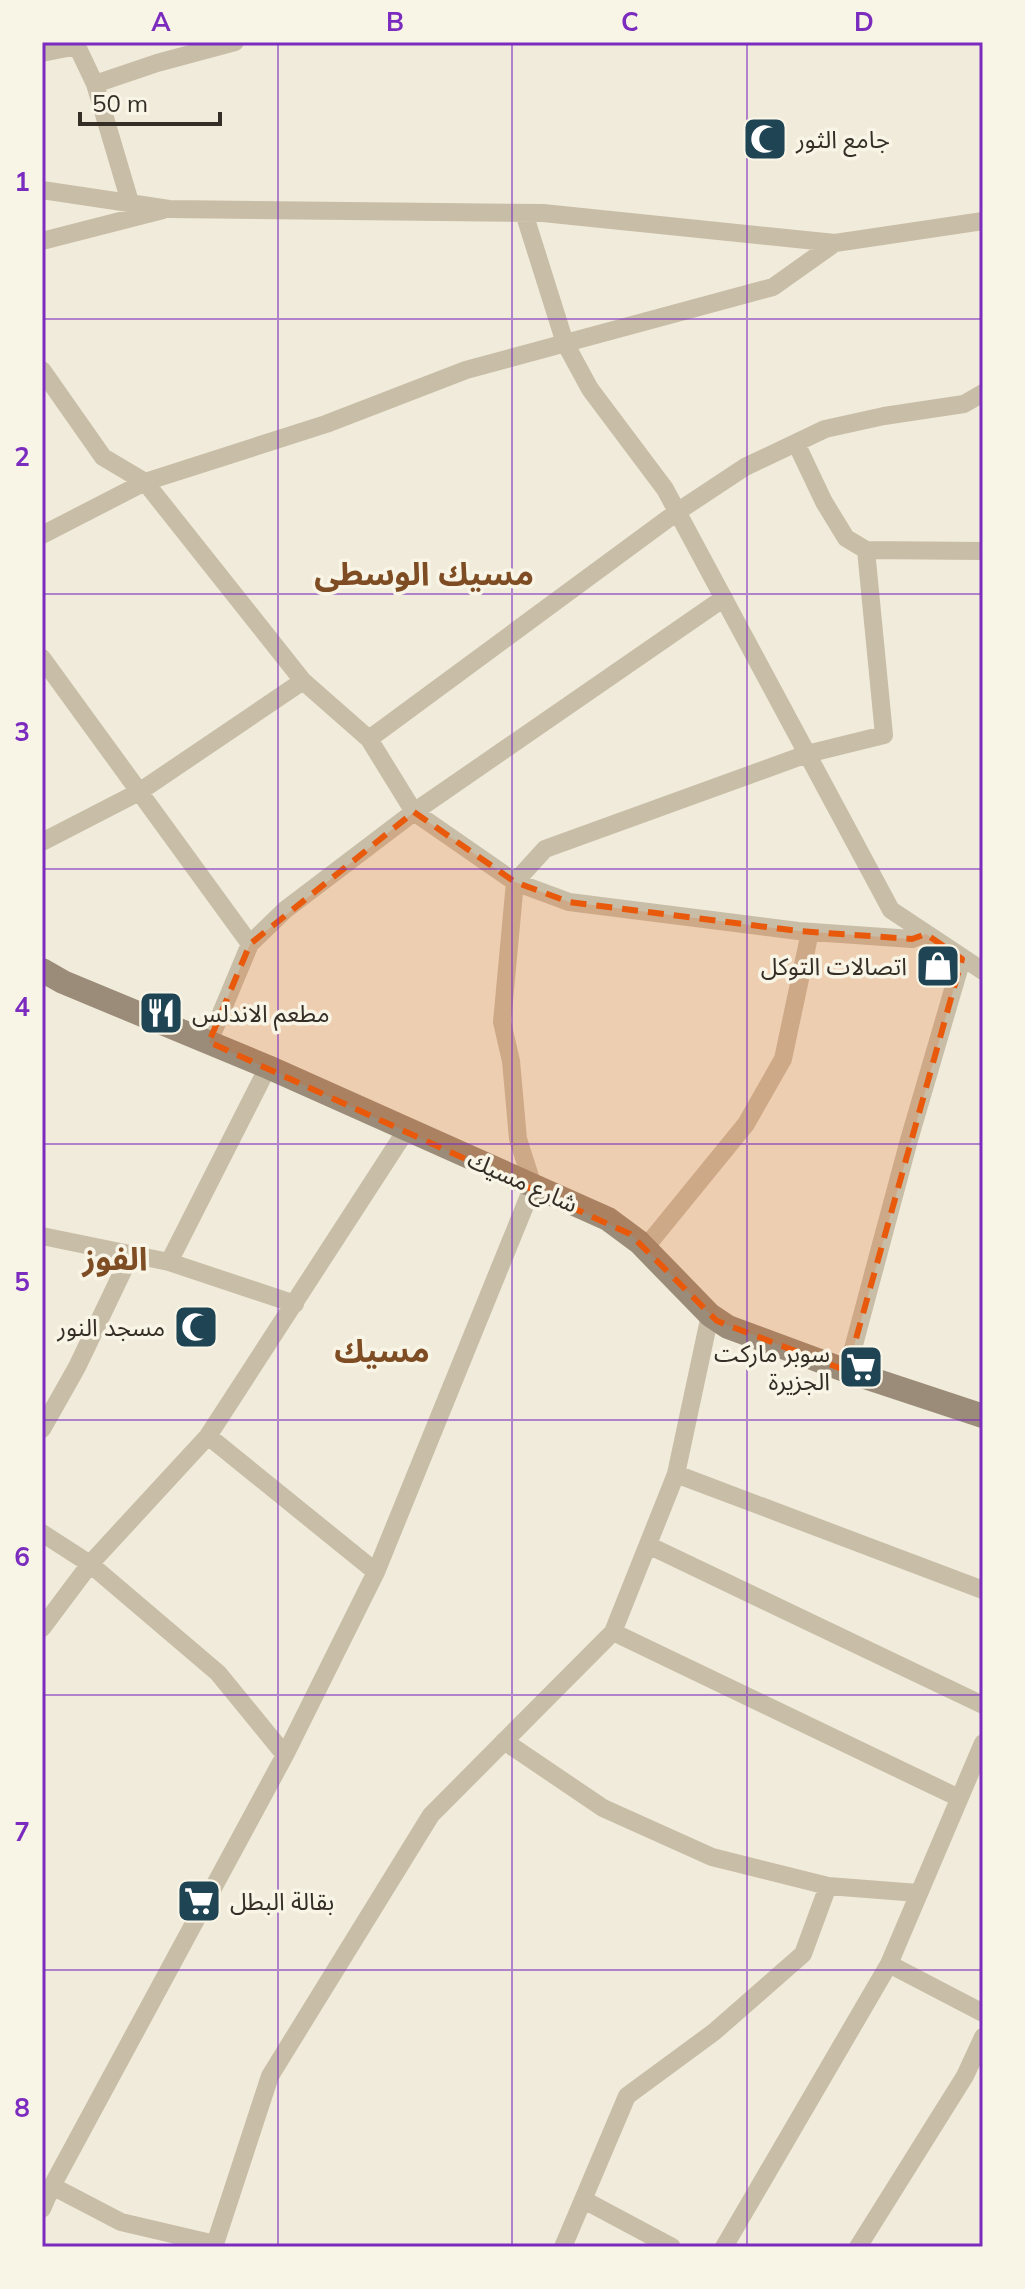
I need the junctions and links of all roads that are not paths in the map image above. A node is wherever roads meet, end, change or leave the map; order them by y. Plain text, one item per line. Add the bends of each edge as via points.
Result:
1 (235, 42) edge
2 (76, 44) edge
3 (42, 53) edge
4 (95, 84) junction
5 (42, 190) edge
6 (130, 202) junction
7 (169, 209) junction
8 (524, 213) junction
9 (983, 221) edge
10 (42, 241) edge
11 (835, 243) junction
12 (565, 343) junction
13 (42, 370) edge
14 (983, 393) edge
15 (796, 443) junction
16 (145, 482) junction
17 (677, 512) junction
18 (42, 535) edge
19 (866, 550) junction
20 (983, 551) edge
21 (724, 598) junction
22 (42, 658) edge
23 (303, 681) junction
24 (369, 739) junction
25 (807, 754) junction
26 (139, 792) junction
27 (414, 812) junction
28 (42, 842) edge
29 (515, 882) junction
30 (810, 932) junction
31 (926, 934) junction
32 (250, 944) junction
33 (962, 959) junction
34 (42, 970) edge
35 (983, 971) edge
36 (209, 1042) junction
37 (268, 1067) junction
38 (407, 1129) junction
39 (533, 1186) junction
40 (42, 1236) edge
41 (645, 1248) junction
42 (131, 1254) junction
43 (169, 1262) junction
44 (295, 1304) junction
45 (710, 1315) junction
46 (847, 1371) junction
47 (983, 1416) edge
48 (42, 1429) edge
49 (208, 1436) junction
50 (676, 1474) junction
51 (42, 1533) edge
52 (648, 1545) junction
53 (90, 1564) junction
54 (376, 1572) junction
55 (983, 1590) edge
56 (42, 1628) edge
57 (613, 1632) junction
58 (983, 1705) edge
59 (504, 1741) junction
60 (983, 1743) edge
61 (285, 1755) junction
62 (959, 1798) junction
63 (828, 1886) junction
64 (918, 1893) junction
65 (889, 1964) junction
66 (983, 2013) edge
67 (983, 2037) edge
68 (52, 2186) junction
69 (584, 2200) junction
70 (42, 2209) edge
71 (214, 2245) edge
72 (563, 2247) edge
73 (672, 2247) edge
74 (724, 2247) edge
75 (858, 2247) edge

1 - 4 street
2 - 3 street
2 - 4 street
4 - 6 street
5 - 6 street
6 - 7 street
7 - 8 street
7 - 10 street
8 - 11 street
8 - 12 street
9 - 11 street
11 - 12 street via 773,287
12 - 16 street via 466,370 326,424
12 - 17 street via 590,389
13 - 16 street via 103,457
14 - 15 street via 964,404 825,429
15 - 17 street via 745,467
15 - 19 street via 846,538
16 - 18 street
16 - 23 street
17 - 21 street
17 - 24 street
19 - 20 street
19 - 25 street via 884,735
21 - 25 street
21 - 27 street
22 - 26 street
23 - 24 street
23 - 26 street
24 - 27 street
25 - 29 street via 545,849
25 - 31 street via 891,910
26 - 28 street
26 - 32 street
27 - 29 street
27 - 32 street via 285,910
29 - 30 street via 569,902
29 - 39 street via 502,1022 518,1139
30 - 31 street via 912,939
30 - 41 street via 783,1059 746,1124
31 - 33 street
32 - 36 street
33 - 35 street
33 - 46 street
34 - 36 street, شارع مسيك
36 - 37 street, شارع مسيك
37 - 38 street, شارع مسيك
37 - 43 street
38 - 39 street, شارع مسيك
38 - 44 street
39 - 41 street, شارع مسيك via 608,1219
39 - 54 street
40 - 42 street
41 - 45 street, شارع مسيك
42 - 43 street
42 - 48 street
43 - 44 street
44 - 49 street
45 - 46 street, شارع مسيك via 728,1327
45 - 50 street
46 - 47 street, شارع مسيك
49 - 53 street
49 - 54 street
50 - 52 street
50 - 55 street
51 - 53 street
52 - 57 street
52 - 58 street
53 - 56 street
53 - 61 street via 218,1673
54 - 61 street
57 - 59 street
57 - 62 street
59 - 63 street via 603,1808 712,1857
59 - 71 street via 431,1815 270,2076
60 - 62 street
61 - 68 street
62 - 64 street
63 - 64 street
63 - 69 street via 803,1954 714,2032 627,2096
64 - 65 street
65 - 66 street
65 - 74 street
67 - 75 street via 965,2076
68 - 70 street
68 - 71 street via 121,2222
69 - 72 street
69 - 73 street

